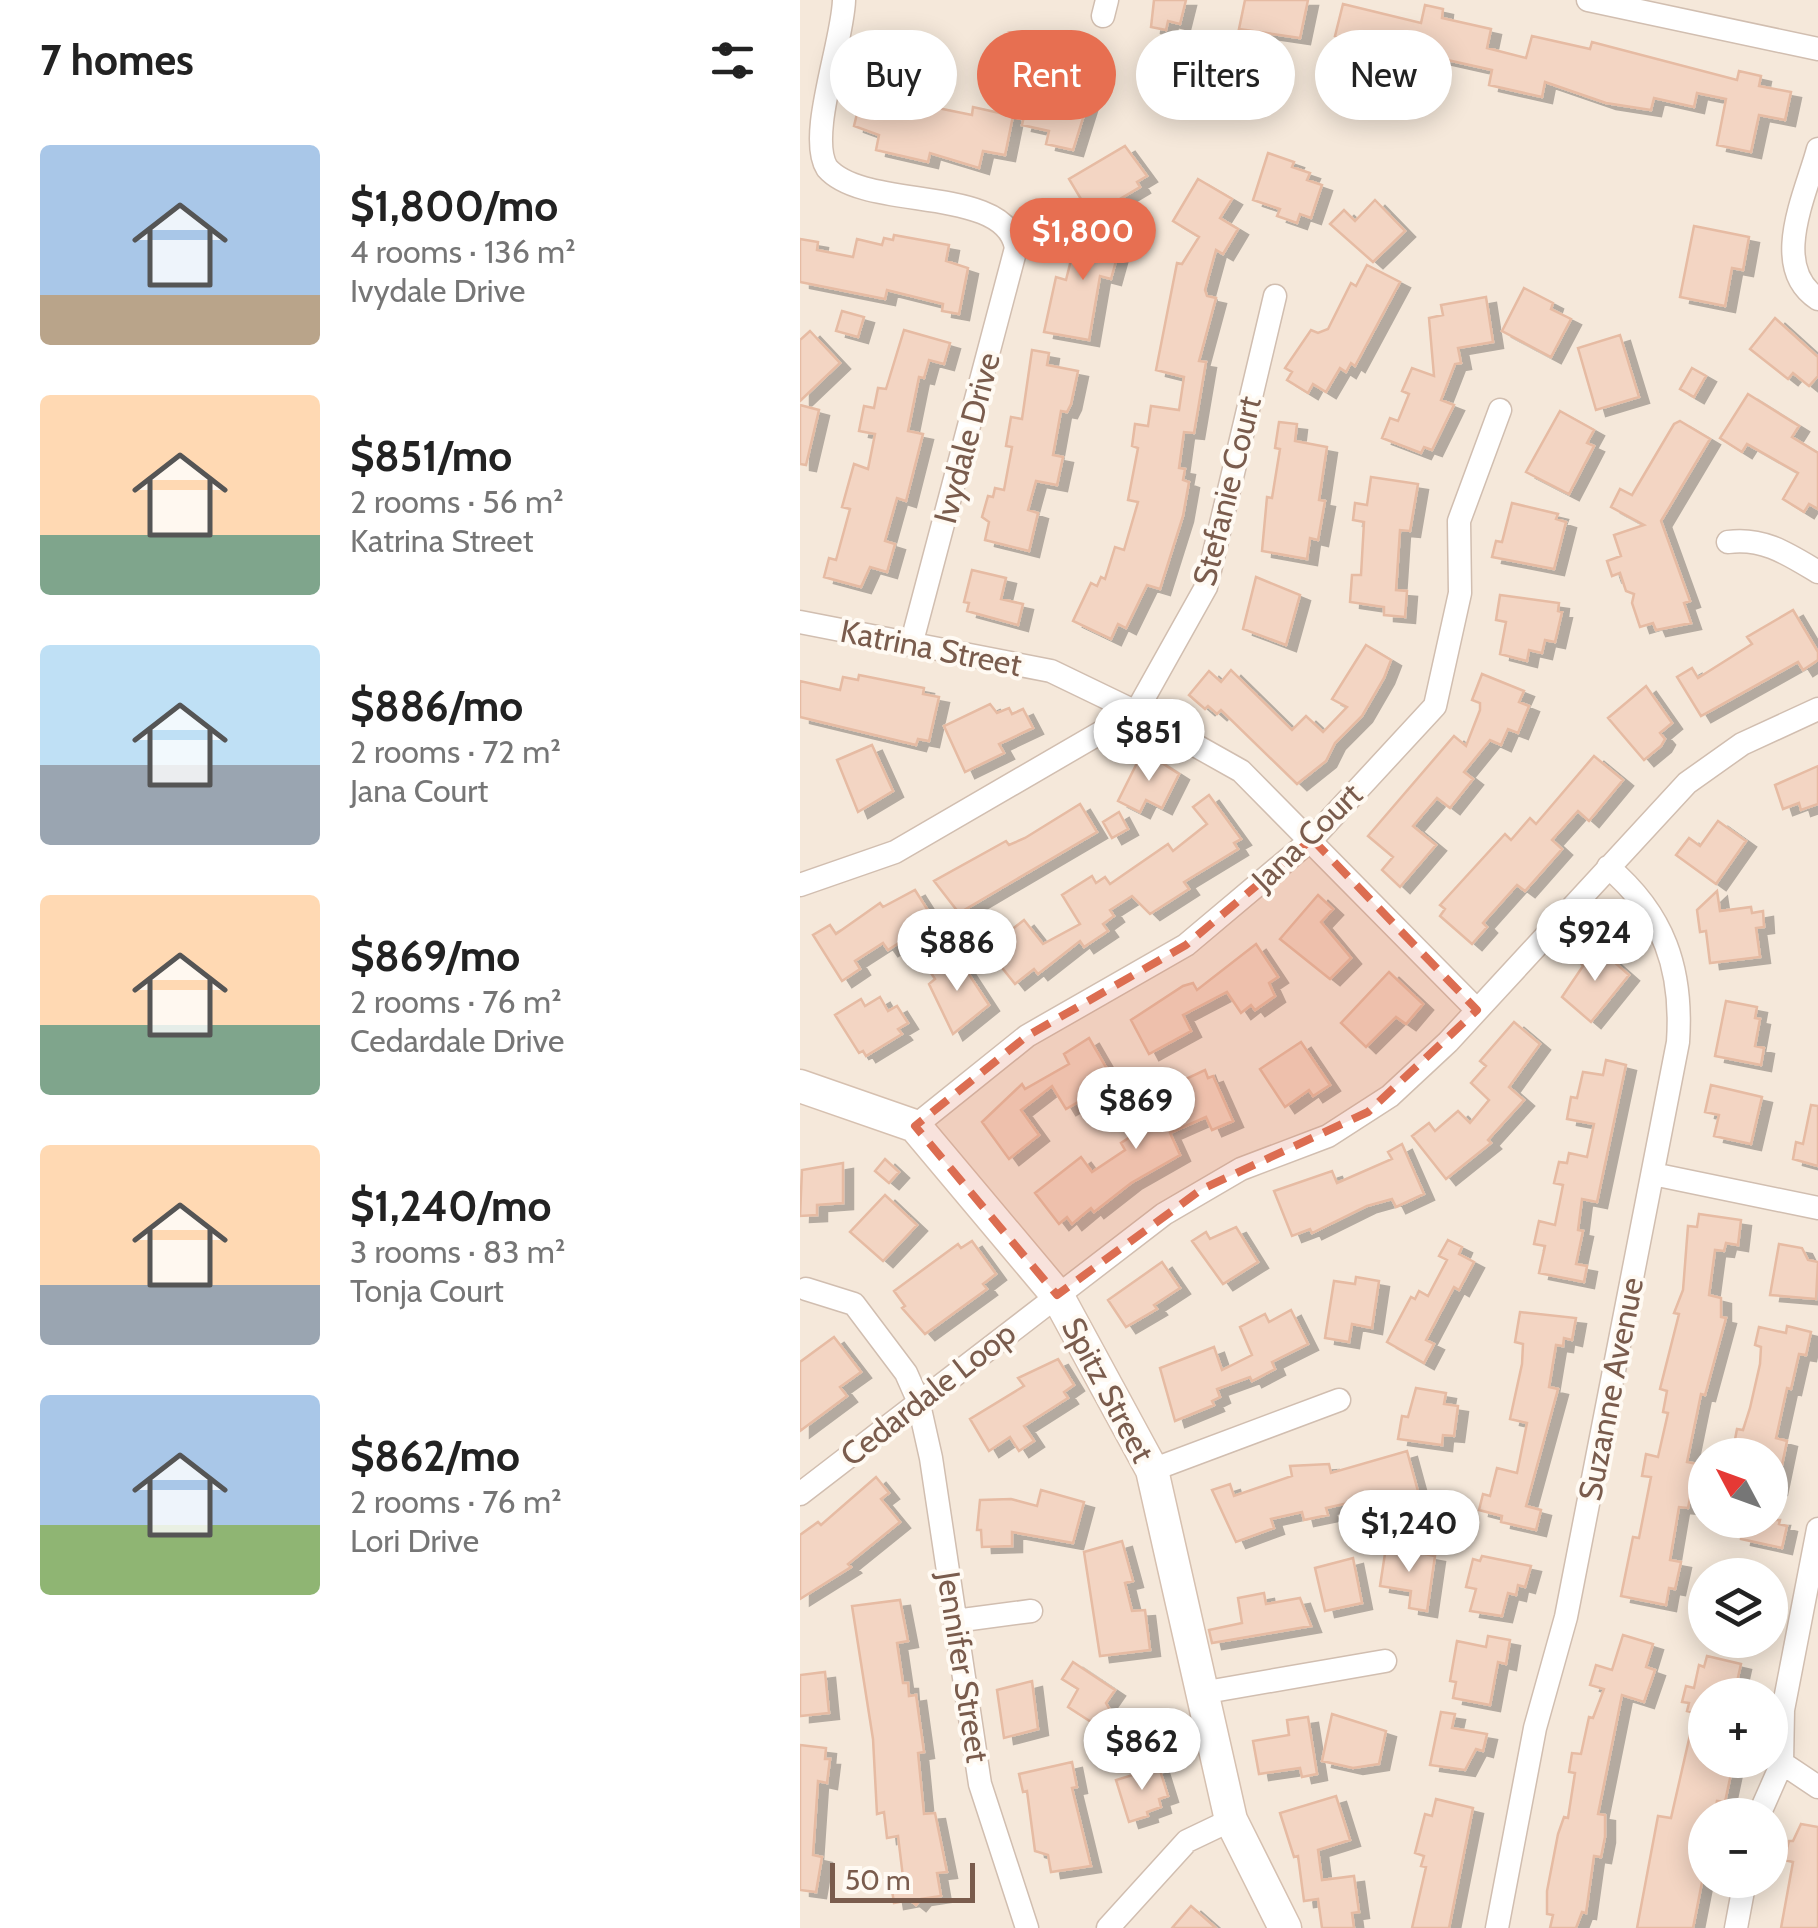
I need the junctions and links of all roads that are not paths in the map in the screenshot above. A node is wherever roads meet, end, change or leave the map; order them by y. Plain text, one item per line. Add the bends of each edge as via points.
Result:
1 (844, 0) edge
2 (1596, 1) edge
3 (1818, 49) edge
4 (1818, 149) edge
5 (1274, 296) dead end
6 (1818, 299) edge
7 (1500, 410) dead end
8 (1728, 542) dead end
9 (1818, 572) edge
10 (800, 622) edge
11 (911, 645) junction
12 (1818, 709) edge
13 (1136, 712) junction
14 (1312, 839) junction
15 (1608, 867) junction
16 (800, 885) edge
17 (1478, 1010) junction
18 (800, 1086) edge
19 (915, 1126) junction
20 (1653, 1174) junction
21 (1818, 1208) edge
22 (806, 1288) dead end
23 (1058, 1295) junction
24 (918, 1400) junction
25 (1339, 1400) dead end
26 (1152, 1470) junction
27 (800, 1494) edge
28 (1818, 1528) edge
29 (1031, 1611) dead end
30 (955, 1621) junction
31 (1385, 1661) dead end
32 (1788, 1680) edge
33 (1201, 1693) junction
34 (1788, 1767) edge
35 (1818, 1787) edge
36 (1231, 1820) junction
37 (1742, 1898) edge
38 (1028, 1928) edge
39 (1108, 1928) edge
40 (1285, 1928) edge
41 (1497, 1928) edge
42 (1736, 1928) edge

1 - 11 street, Ivydale Drive via 819,174 1020,225
2 - 3 street
4 - 6 street via 1794,243 1794,272
5 - 13 street, Stefanie Court via 1206,587
7 - 14 street, Jana Court via 1459,522 1460,593 1435,706
8 - 9 street via 1772,546
10 - 11 street, Katrina Street
11 - 13 street, Katrina Street via 1051,671
12 - 15 street, Cedardale Loop via 1704,769
13 - 14 street, Katrina Street via 1241,772
13 - 16 street via 895,852
14 - 17 street, Katrina Street
14 - 19 street, Jana Court via 1186,945 1027,1036
15 - 17 street, Cedardale Loop
15 - 20 street, Suzanne Avenue via 1659,924 1679,992 1678,1042
17 - 23 street, Cedardale Loop via 1368,1112 1202,1189
18 - 19 street
19 - 23 street, Spitz Street
20 - 21 street
20 - 41 street, Suzanne Avenue
22 - 24 street, Jennifer Street via 854,1304
23 - 24 street, Cedardale Loop
23 - 26 street, Spitz Street
24 - 27 street, Cedardale Loop
24 - 30 street, Jennifer Street
25 - 26 street
26 - 33 street, Spitz Street
28 - 32 street
29 - 30 street
30 - 38 street, Jennifer Street via 980,1784
31 - 33 street
33 - 36 street, Spitz Street
34 - 35 street
36 - 39 street via 1187,1840
36 - 40 street, Spitz Street
37 - 42 street

